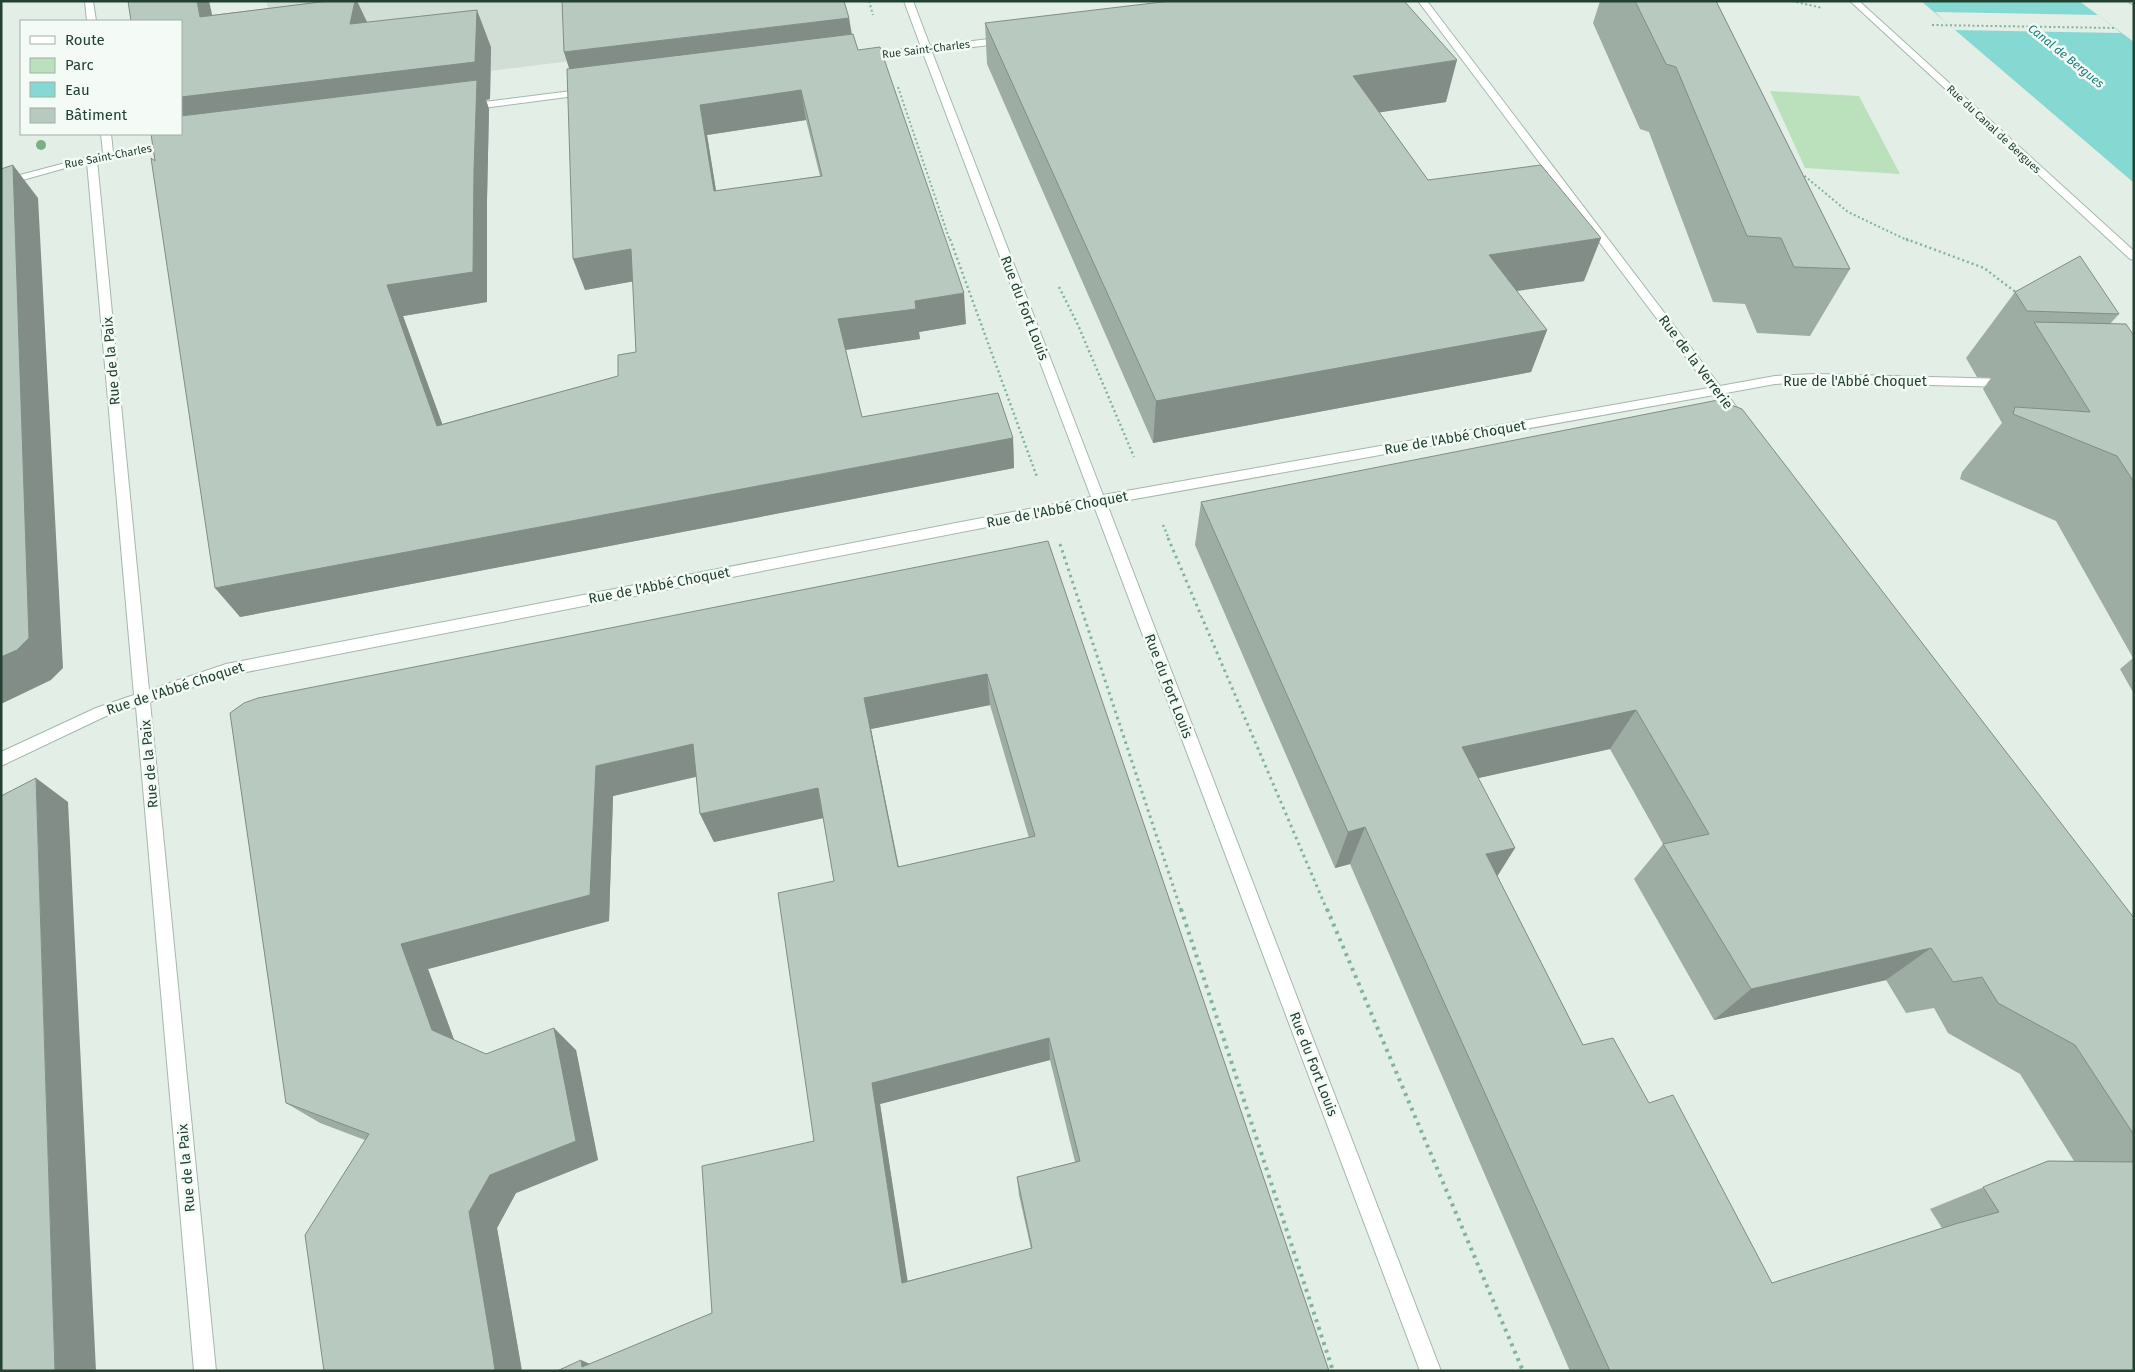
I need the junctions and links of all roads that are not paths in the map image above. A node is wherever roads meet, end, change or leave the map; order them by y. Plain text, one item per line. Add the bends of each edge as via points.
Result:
1 (89, 1) edge
2 (908, 1) edge
3 (1422, 1) edge
4 (1854, 1) edge
5 (92, 20) edge
6 (1012, 39) edge
7 (926, 49) junction
8 (857, 58) edge
9 (602, 90) edge
10 (455, 109) edge
11 (106, 135) edge
12 (180, 144) edge
13 (108, 154) junction
14 (92, 158) junction
15 (1, 182) edge
16 (2134, 258) edge
17 (2020, 384) dead end
18 (1717, 390) junction
19 (1749, 431) edge
20 (1100, 501) junction
21 (143, 696) junction
22 (1, 759) edge
23 (205, 1371) edge
24 (1431, 1371) edge

1 - 5 street
2 - 7 street, Rue du Fort Louis
3 - 18 street, Rue de la Verrerie
4 - 16 street, Rue du Canal de Bergues
6 - 7 street, Rue Saint-Charles
7 - 8 street, Rue Saint-Charles
7 - 20 street, Rue du Fort Louis
9 - 10 street
11 - 13 street
12 - 13 street, Rue Saint-Charles
13 - 14 street, Rue Saint-Charles
14 - 15 street, Rue Saint-Charles
14 - 21 street, Rue de la Paix
17 - 18 street, Rue de l'Abbé Choquet via 1796,378
18 - 19 street, Rue de la Verrerie
18 - 20 street, Rue de l'Abbé Choquet
20 - 21 street, Rue de l'Abbé Choquet via 262,662
20 - 24 street, Rue du Fort Louis
21 - 22 street, Rue de l'Abbé Choquet via 62,728
21 - 23 street, Rue de la Paix

